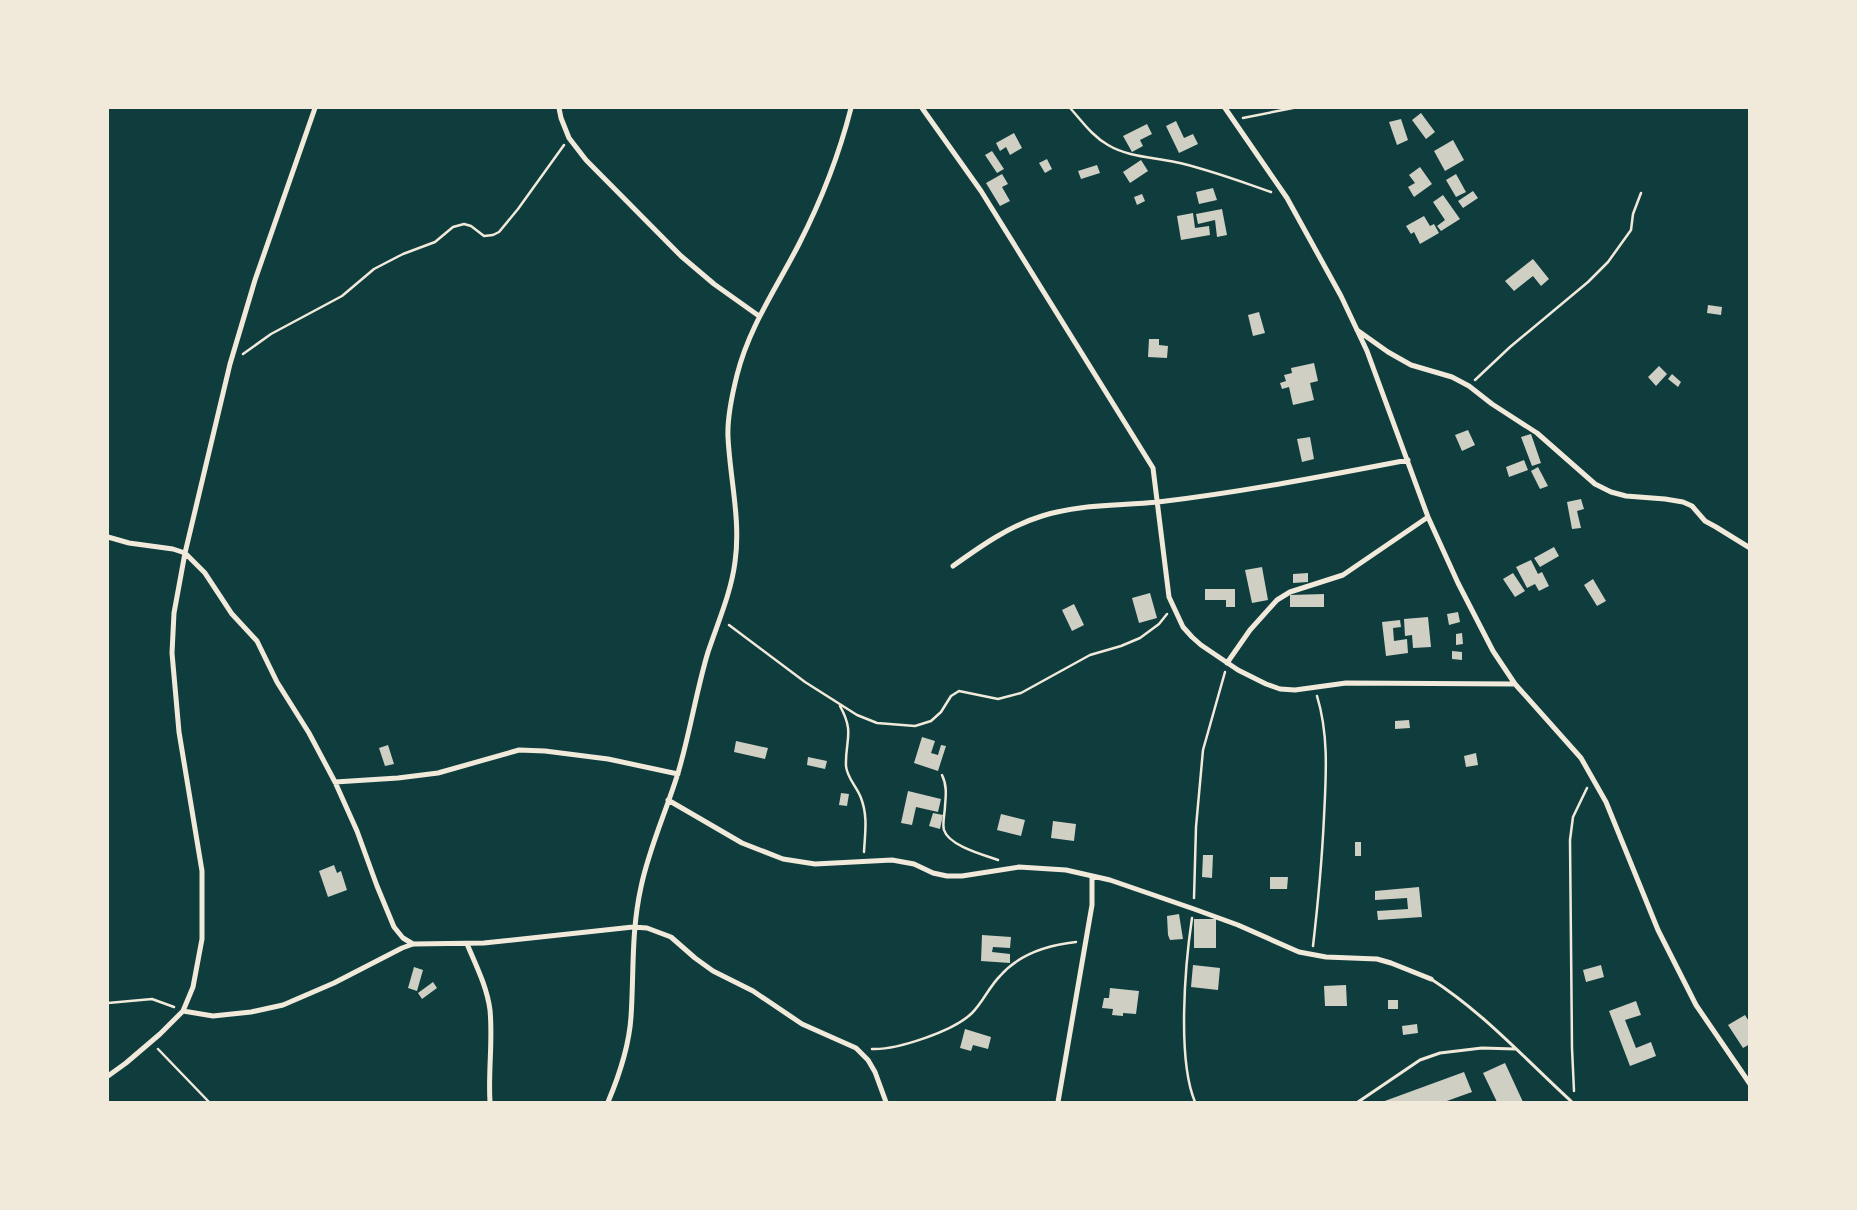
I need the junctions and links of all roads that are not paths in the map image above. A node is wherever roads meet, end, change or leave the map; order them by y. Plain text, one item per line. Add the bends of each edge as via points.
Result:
1 (316, 108) edge
2 (559, 108) edge
3 (851, 108) edge
4 (922, 108) edge
5 (1225, 108) edge
6 (759, 316) junction
7 (1357, 330) junction
8 (1408, 460) junction
9 (1158, 502) junction
10 (1428, 517) junction
11 (108, 537) edge
12 (1750, 548) edge
13 (186, 553) junction
14 (953, 566) dead end
15 (1228, 663) junction
16 (1515, 684) junction
17 (678, 774) junction
18 (334, 782) junction
19 (668, 800) junction
20 (1092, 876) junction
21 (633, 927) junction
22 (413, 944) junction
23 (467, 944) junction
24 (1431, 979) joint
25 (183, 1011) junction
26 (1516, 1049) junction
27 (108, 1076) edge
28 (1750, 1084) edge
29 (490, 1102) edge
30 (608, 1102) edge
31 (886, 1102) edge
32 (1058, 1102) edge
33 (1358, 1102) edge
34 (1572, 1102) edge

1 - 13 street via 254,280 230,364
2 - 6 street via 569,138 586,160 681,256
3 - 6 street via 824,190
4 - 9 street via 981,191 1153,468
5 - 7 street via 1287,198
6 - 17 street via 737,374 730,408 728,437 736,513 735,561 729,592 701,678
7 - 8 street
7 - 12 street via 1411,365 1469,386 1537,433 1595,484 1626,496 1683,502 1692,506 1705,521
8 - 9 street via 1291,483
8 - 10 street
9 - 14 street via 1066,510 1041,516 989,540
9 - 15 street via 1172,607 1192,637
10 - 15 street via 1343,575 1290,592 1277,600 1250,630
10 - 16 street via 1493,651
11 - 13 street
13 - 18 street via 256,641
13 - 25 street via 174,613 172,653 179,732 202,871 202,939 193,987
15 - 16 street via 1280,689 1346,683
16 - 28 street via 1581,758 1606,802 1658,930 1696,1005
17 - 18 street via 600,758 545,750 519,750 438,773
17 - 19 street
18 - 22 street via 358,831 394,927
19 - 20 street via 742,843 783,859 815,864 892,860 947,876 1019,867 1066,870
19 - 21 street via 649,856
20 - 24 street via 1194,909 1312,955 1377,959
20 - 32 street via 1092,905
21 - 23 street
21 - 30 street via 631,1018 615,1087
21 - 31 street via 647,928 671,937 714,971 753,991 802,1024 856,1048 872,1066
22 - 23 street
22 - 25 street via 283,1005 213,1016
23 - 29 street via 490,1008
24 - 26 lane via 1453,993
25 - 27 street
26 - 33 lane via 1482,1048 1440,1053 1420,1060
26 - 34 lane

